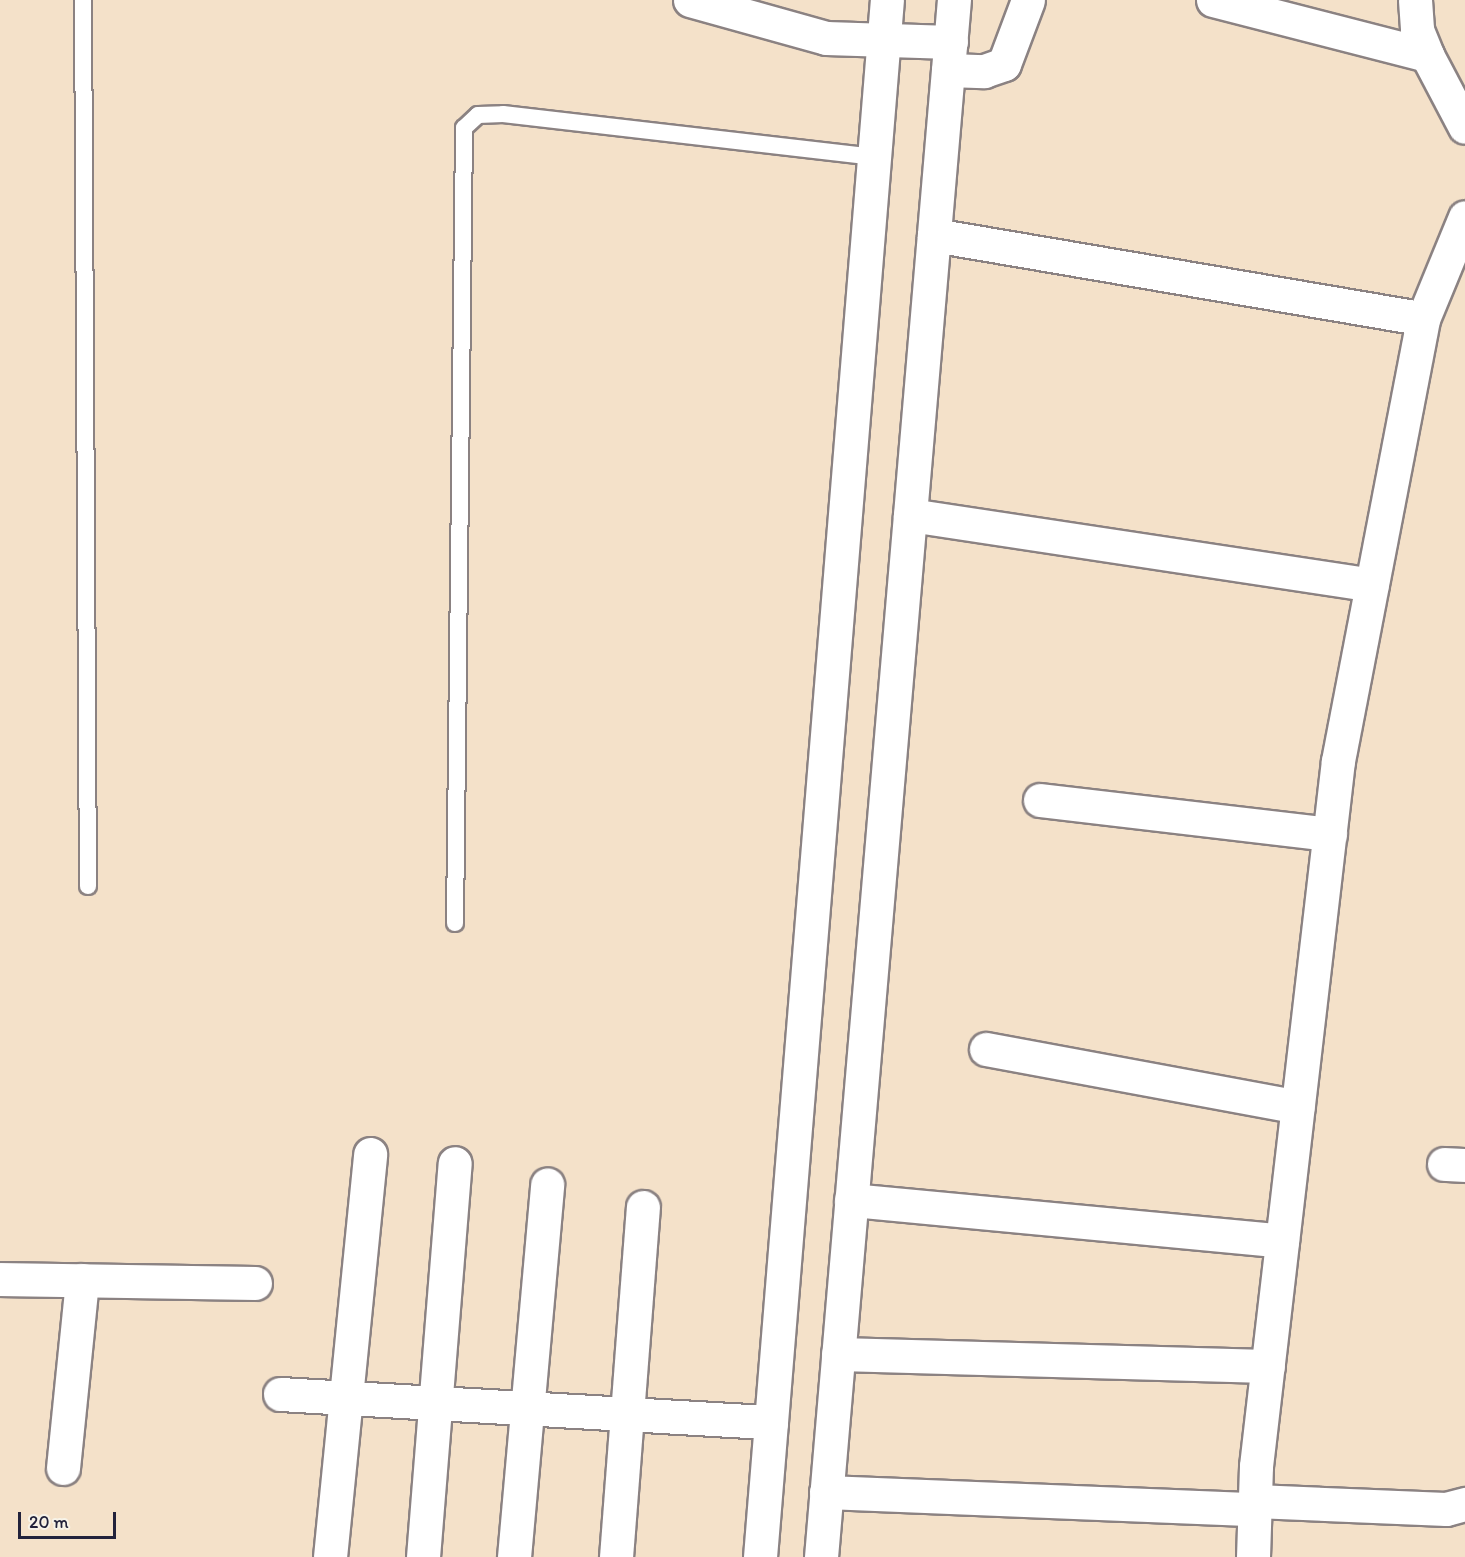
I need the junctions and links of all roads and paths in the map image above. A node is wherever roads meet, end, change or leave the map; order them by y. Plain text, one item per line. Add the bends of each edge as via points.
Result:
1 (83, 0) edge
2 (690, 0) edge
3 (886, 0) edge
4 (954, 0) edge
5 (1028, 0) edge
6 (1213, 0) edge
7 (1415, 0) edge
8 (883, 40) junction
9 (1427, 55) junction
10 (950, 56) junction
11 (1465, 126) edge
12 (873, 157) junction
13 (1465, 217) edge
14 (934, 235) junction
15 (1423, 319) junction
16 (910, 515) junction
17 (1372, 585) junction
18 (1040, 800) dead end
19 (1330, 834) junction
20 (88, 886) dead end
21 (455, 923) dead end
22 (986, 1049) dead end
23 (1298, 1107) junction
24 (370, 1154) dead end
25 (455, 1163) dead end
26 (547, 1184) dead end
27 (851, 1200) junction
28 (643, 1207) dead end
29 (1282, 1241) junction
30 (0, 1279) edge
31 (81, 1280) junction
32 (255, 1283) dead end
33 (838, 1354) junction
34 (1268, 1366) junction
35 (280, 1394) dead end
36 (345, 1398) junction
37 (433, 1404) junction
38 (525, 1409) junction
39 (627, 1414) junction
40 (771, 1422) junction
41 (63, 1468) dead end
42 (826, 1492) junction
43 (1465, 1504) edge
44 (1255, 1505) junction
45 (330, 1557) edge
46 (423, 1557) edge
47 (514, 1557) edge
48 (616, 1557) edge
49 (760, 1557) edge
50 (821, 1557) edge
51 (1253, 1557) edge

1 - 20 lane
2 - 8 street via 826,38
3 - 8 street
4 - 10 street
5 - 10 street via 1004,64 984,71
6 - 9 street
7 - 9 street via 1417,30
8 - 10 street
8 - 12 street
9 - 11 street
10 - 14 street
12 - 21 lane via 503,114 478,115 464,128
12 - 40 street
13 - 15 street
14 - 15 street
14 - 16 street
15 - 17 street
16 - 17 street
16 - 27 street
17 - 19 street via 1338,761
18 - 19 street
19 - 23 street
22 - 23 street
23 - 29 street
24 - 36 street
25 - 37 street
26 - 38 street
27 - 29 street
27 - 33 street
28 - 39 street
29 - 34 street
30 - 31 street
31 - 32 street
31 - 41 street
33 - 34 street
33 - 42 street
34 - 44 street
35 - 36 street
36 - 37 street
36 - 45 street
37 - 38 street
37 - 46 street
38 - 39 street
38 - 47 street
39 - 40 street
39 - 48 street
40 - 49 street
42 - 44 street
42 - 50 street
43 - 44 street via 1446,1509
44 - 51 street

